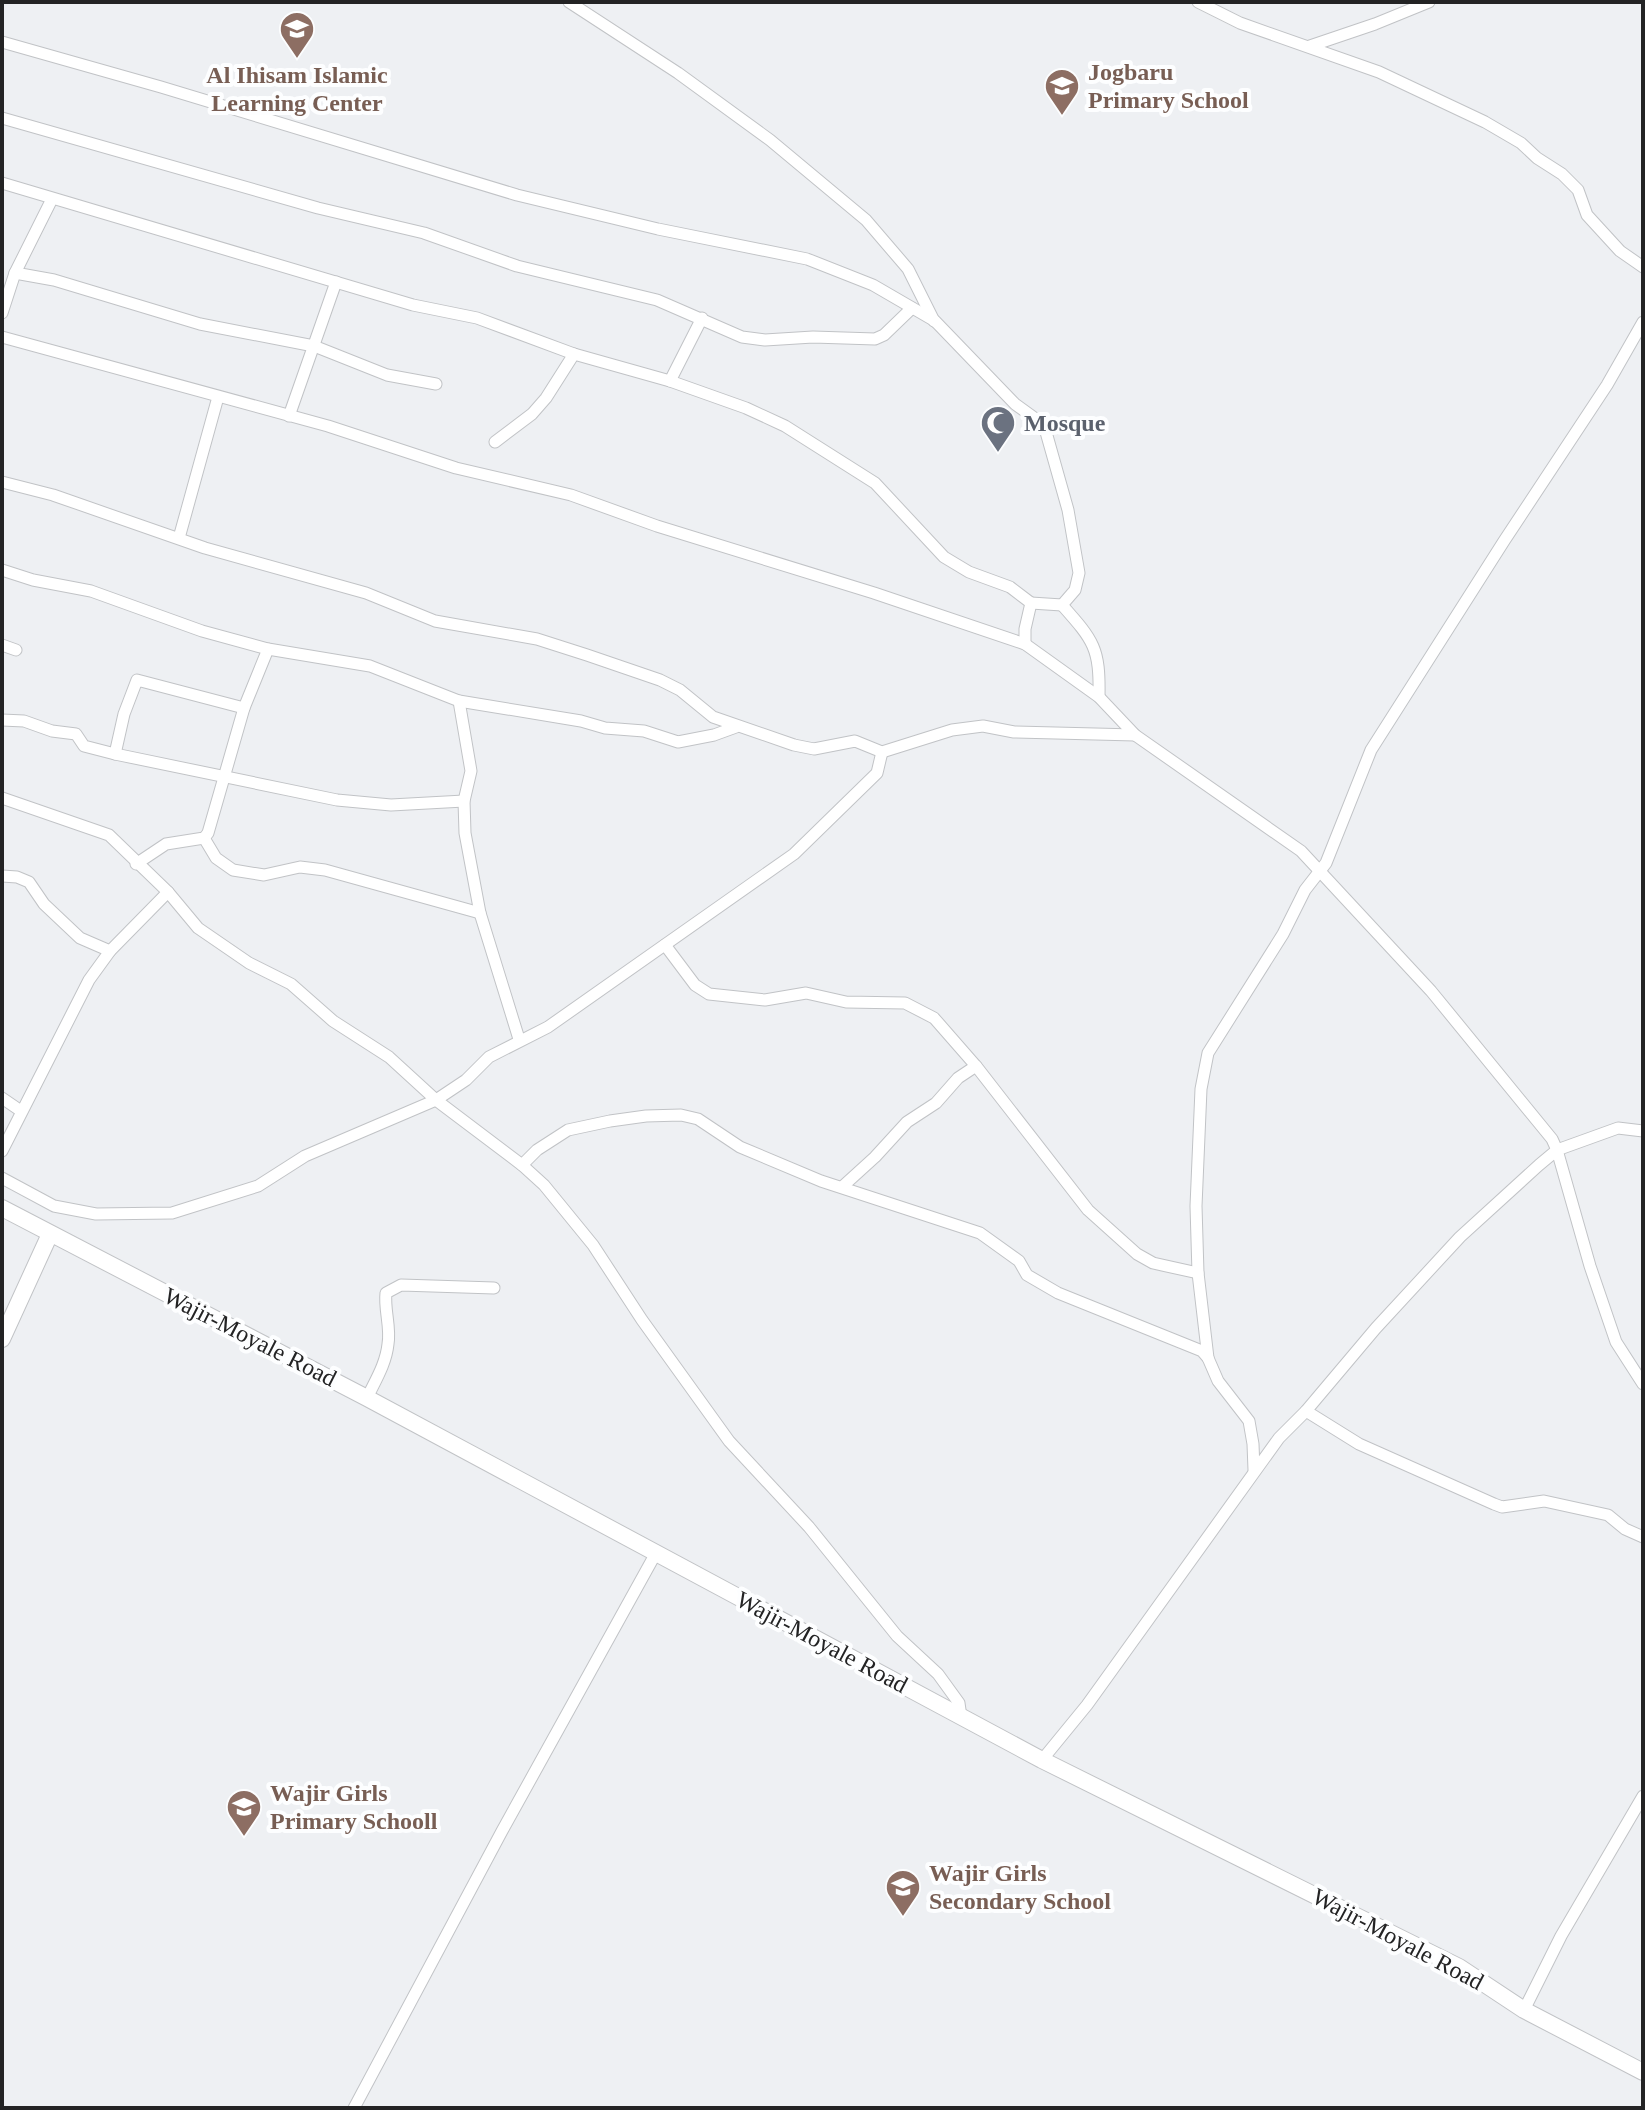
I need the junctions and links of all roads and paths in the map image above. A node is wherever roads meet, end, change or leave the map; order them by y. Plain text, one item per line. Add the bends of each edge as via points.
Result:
1 (569, 2) edge
2 (1198, 2) edge
3 (1429, 2) edge
4 (2, 42) edge
5 (1310, 46) junction
6 (2, 118) edge
7 (2, 183) edge
8 (52, 199) junction
9 (1643, 267) edge
10 (15, 273) junction
11 (336, 282) junction
12 (912, 308) junction
13 (2, 313) edge
14 (702, 318) junction
15 (935, 321) junction
16 (1643, 322) edge
17 (2, 337) edge
18 (314, 346) junction
19 (574, 354) junction
20 (670, 381) junction
21 (436, 384) dead end
22 (218, 397) junction
23 (289, 416) junction
24 (495, 442) dead end
25 (2, 482) edge
26 (179, 538) junction
27 (2, 570) edge
28 (1031, 603) junction
29 (1062, 605) junction
30 (1025, 644) junction
31 (2, 645) edge
32 (268, 649) junction
33 (16, 650) dead end
34 (1099, 697) junction
35 (459, 701) junction
36 (244, 708) junction
37 (2, 720) edge
38 (736, 727) junction
39 (1135, 735) junction
40 (882, 752) junction
41 (115, 754) junction
42 (224, 777) junction
43 (2, 798) edge
44 (464, 801) junction
45 (204, 838) junction
46 (136, 864) junction
47 (1317, 871) junction
48 (2, 876) edge
49 (168, 892) junction
50 (480, 913) junction
51 (665, 945) junction
52 (110, 951) junction
53 (519, 1039) junction
54 (976, 1066) junction
55 (2, 1098) edge
56 (436, 1100) junction
57 (21, 1111) junction
58 (1643, 1131) edge
59 (1557, 1150) junction
60 (2, 1151) edge
61 (522, 1165) junction
62 (2, 1178) edge
63 (842, 1187) junction
64 (2, 1208) edge
65 (50, 1234) junction
66 (1198, 1273) junction
67 (494, 1288) dead end
68 (9, 1304) edge
69 (2, 1339) edge
70 (1208, 1358) junction
71 (1643, 1384) edge
72 (367, 1398) junction
73 (1306, 1411) junction
74 (1254, 1470) junction
75 (1643, 1537) edge
76 (656, 1553) junction
77 (961, 1717) junction
78 (1042, 1760) junction
79 (1643, 1796) edge
80 (1524, 2010) junction
81 (1643, 2072) edge
82 (354, 2108) edge

1 - 15 street via 758,131 866,220 908,269
2 - 5 street via 1240,23
3 - 5 street
4 - 12 street via 517,195 807,259 847,273
5 - 9 street via 1415,88 1521,143 1578,190 1587,215
6 - 14 street via 424,233 517,266 657,300
7 - 8 street
8 - 10 street
8 - 11 street
10 - 13 street
10 - 18 street via 200,324
11 - 18 street
11 - 19 street via 477,318
12 - 14 street via 884,335 866,340 742,337
12 - 15 street
14 - 20 street
15 - 29 street via 1015,404 1044,425 1079,573 1075,590
16 - 47 street via 1371,750 1329,858
17 - 22 street
18 - 21 street via 387,375
18 - 23 street
19 - 20 street
19 - 24 street via 532,414
20 - 28 street via 746,408 812,442 875,483 944,557 1010,587
22 - 23 street
22 - 26 street
23 - 30 street via 456,468 571,495
25 - 26 street
26 - 38 street via 366,593 435,621 537,639 587,655 660,680
27 - 32 street via 91,591
28 - 29 street
28 - 30 street
29 - 34 street via 1088,634 1100,662
30 - 34 street
31 - 33 street
32 - 35 street via 370,666
32 - 36 street
34 - 39 street
35 - 38 street via 644,731 678,742
35 - 44 street via 471,771
36 - 41 street via 137,680
36 - 42 street
37 - 41 street via 76,734 84,746
38 - 40 street via 814,749 855,741
39 - 40 street via 1014,732 983,726
39 - 47 street via 1268,826
40 - 51 street via 877,773 794,854
41 - 42 street
42 - 44 street via 391,805
42 - 45 street
43 - 46 street via 109,835
44 - 50 street
45 - 46 street via 166,844
45 - 50 street via 216,858 233,870 264,875 300,867 325,870
46 - 49 street
47 - 59 street via 1431,991
47 - 66 street via 1208,1053 1201,1089
48 - 52 street via 29,882 80,938
49 - 52 street
49 - 56 street via 198,928 291,984 333,1021 389,1057
50 - 53 street
51 - 53 street via 548,1027
51 - 54 street via 695,985 720,997 765,1000 806,993 846,1002 905,1003 934,1018
52 - 57 street via 89,980
53 - 56 street
54 - 63 street via 907,1122
54 - 66 street via 1088,1210 1137,1254
55 - 57 street
56 - 61 street
56 - 62 street via 305,1156 258,1186 172,1213 96,1214 54,1206
57 - 60 street
58 - 59 street via 1618,1128
59 - 71 street via 1616,1342
59 - 73 street via 1460,1237
61 - 63 street via 568,1130 681,1115 698,1119 740,1147
61 - 77 street via 593,1245 729,1441 809,1527 897,1636 938,1674 959,1703
63 - 70 street via 980,1233 1019,1261 1027,1275 1058,1293 1194,1346
64 - 65 main road, Wajir-Moyale Road
65 - 68 main road
65 - 72 main road, Wajir-Moyale Road
66 - 70 street
67 - 72 street via 401,1285 386,1293 388,1345
68 - 69 main road
70 - 74 street via 1218,1381 1249,1421
72 - 76 main road, Wajir-Moyale Road
73 - 74 street
73 - 75 street via 1359,1444 1494,1504 1544,1501 1608,1515
74 - 78 street
76 - 77 main road, Wajir-Moyale Road
76 - 82 street
77 - 78 main road, Wajir-Moyale Road
78 - 80 main road, Wajir-Moyale Road via 1459,1967
79 - 80 street
80 - 81 main road, Wajir-Moyale Road

